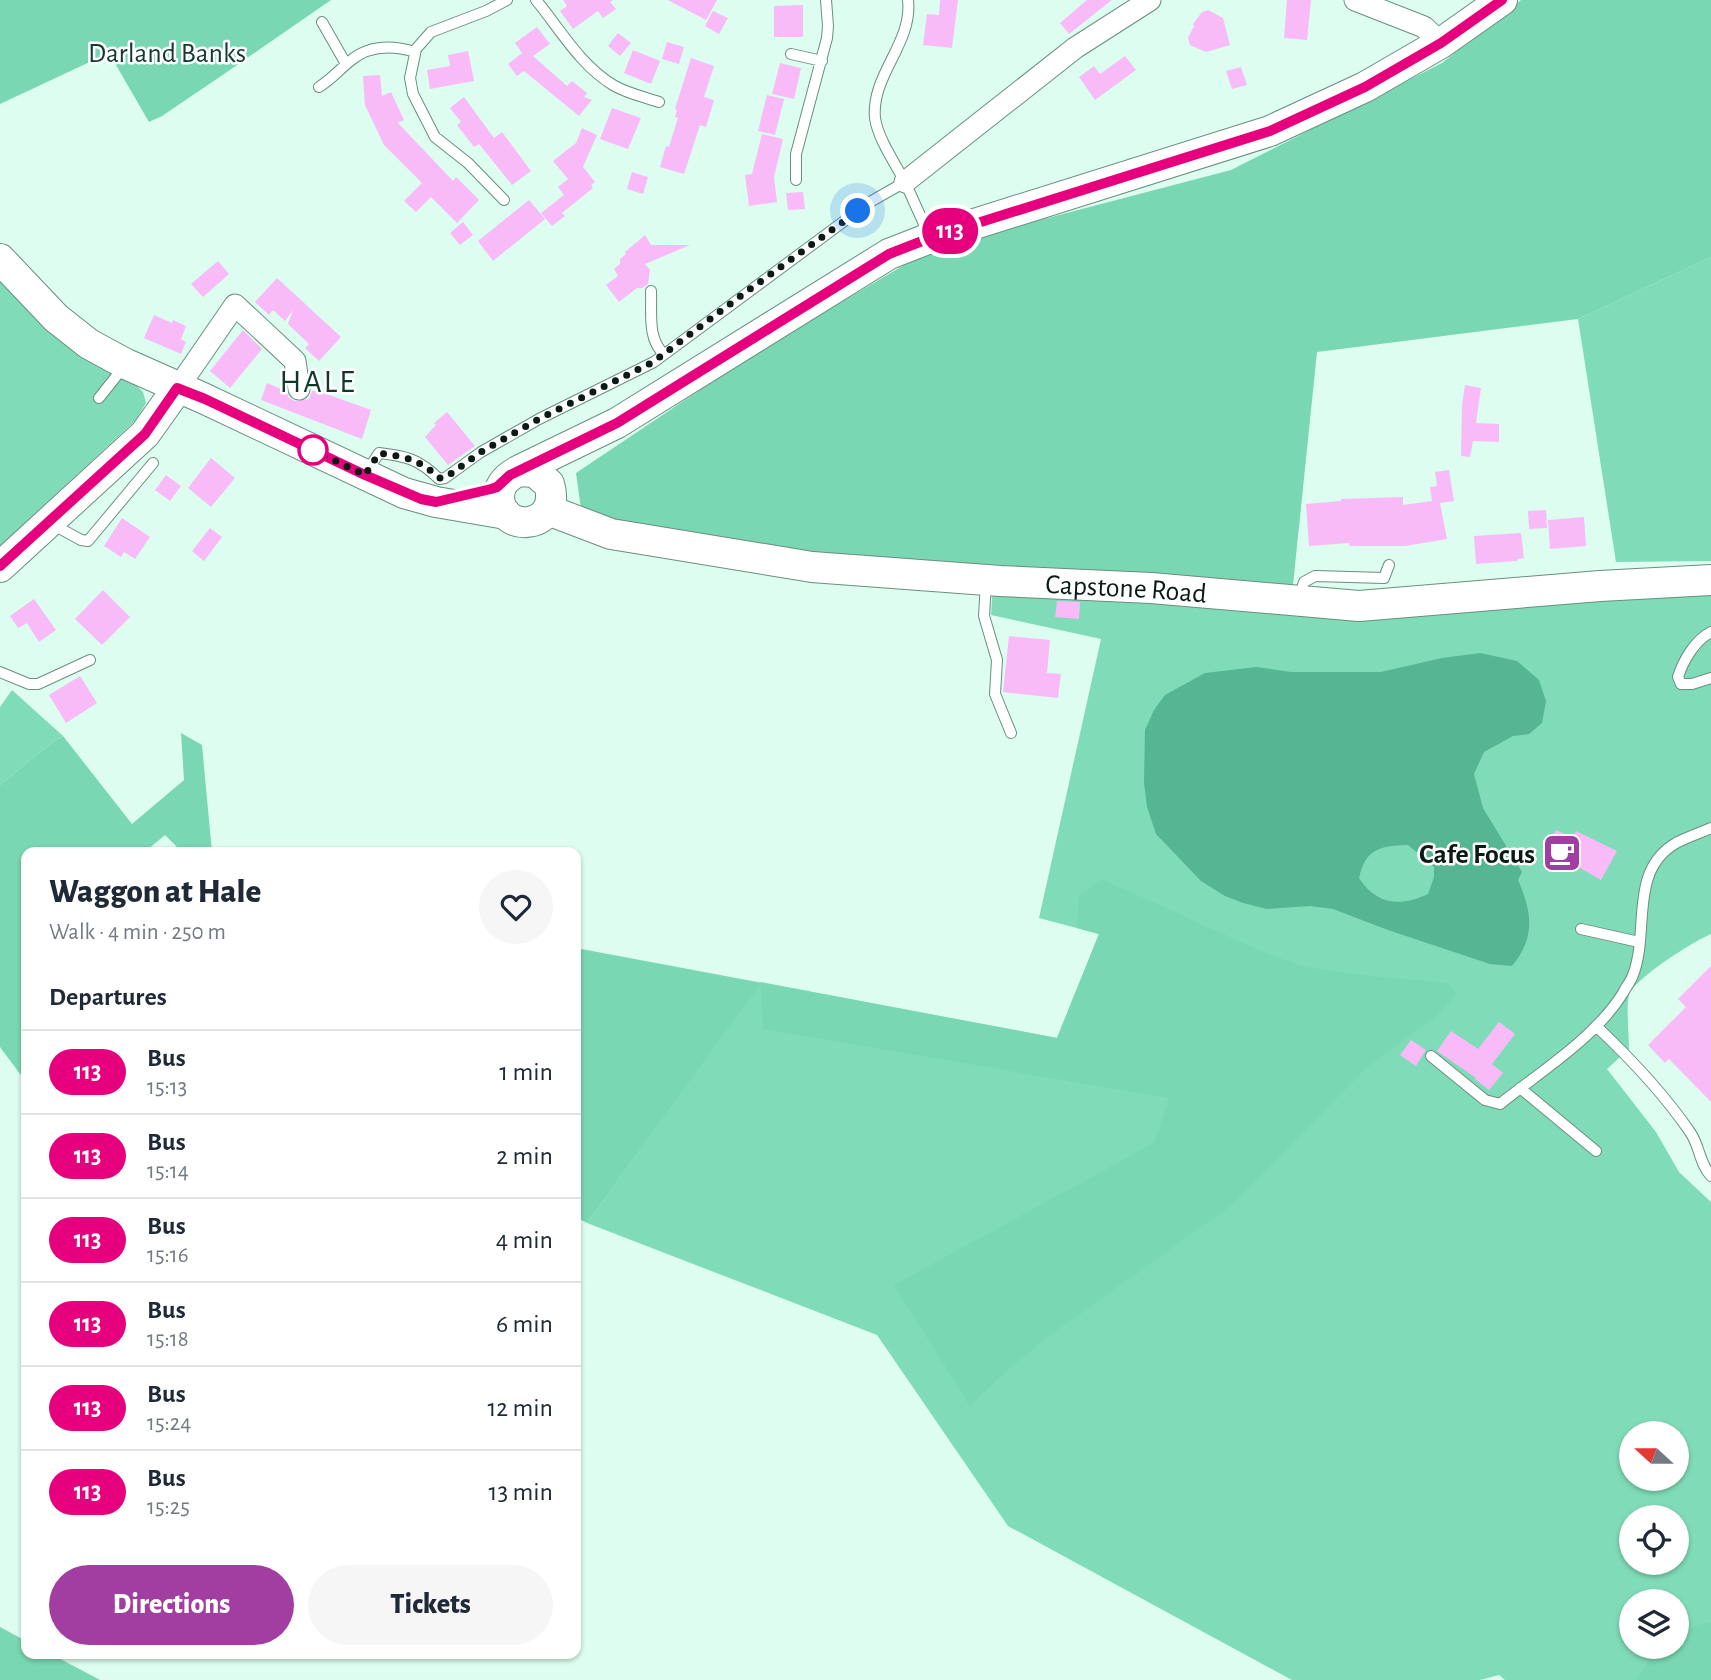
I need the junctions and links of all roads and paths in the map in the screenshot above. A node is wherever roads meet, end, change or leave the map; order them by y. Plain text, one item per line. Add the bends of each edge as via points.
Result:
1 (507, 0) edge
2 (536, 0) edge
3 (826, 0) edge
4 (908, 0) edge
5 (1150, 0) edge
6 (1355, 0) edge
7 (1502, 0) edge
8 (322, 22) dead end
9 (1441, 43) junction
10 (415, 52) junction
11 (791, 54) dead end
12 (821, 61) junction
13 (346, 64) junction
14 (319, 87) dead end
15 (659, 102) dead end
16 (796, 180) dead end
17 (905, 182) junction
18 (505, 200) dead end
19 (930, 238) junction
20 (0, 259) edge
21 (651, 291) dead end
22 (664, 354) junction
23 (126, 364) junction
24 (177, 388) junction
25 (299, 389) dead end
26 (99, 398) dead end
27 (617, 423) junction
28 (153, 463) dead end
29 (365, 475) junction
30 (511, 477) junction
31 (550, 501) junction
32 (436, 502) junction
33 (506, 514) junction
34 (50, 522) junction
35 (1389, 565) dead end
36 (0, 566) edge
37 (986, 580) junction
38 (1711, 580) edge
39 (1299, 601) junction
40 (1711, 632) edge
41 (90, 660) dead end
42 (0, 672) edge
43 (1711, 678) edge
44 (1011, 733) dead end
45 (1711, 828) edge
46 (1581, 929) dead end
47 (1639, 942) junction
48 (1596, 1026) junction
49 (1431, 1056) dead end
50 (1520, 1088) junction
51 (1595, 1151) dead end
52 (1711, 1176) edge

1 - 10 lane via 435,29
2 - 15 lane via 602,77
3 - 12 lane via 828,26
4 - 17 lane via 906,31 875,105 876,121
5 - 17 street via 1075,48
6 - 9 street via 1424,27
7 - 9 street
8 - 13 lane
9 - 19 street via 1365,87 1270,131
10 - 13 lane via 379,48
10 - 18 lane via 410,78 422,117 435,137
11 - 12 lane
12 - 16 lane via 796,154
13 - 14 lane
17 - 19 lane
17 - 22 lane via 870,202
19 - 27 street via 889,254
20 - 23 street via 56,318 89,344
21 - 22 lane via 653,339
22 - 29 lane via 481,452 445,478 408,457 379,453
23 - 24 street
23 - 26 lane
24 - 25 street via 235,305 295,360
24 - 29 street
24 - 34 street via 145,434
27 - 30 street
27 - 31 street via 562,475
28 - 34 lane via 88,541
29 - 32 street
30 - 31 street via 527,470 543,477
30 - 32 street via 491,489
30 - 33 street via 499,499
31 - 33 street via 543,516 528,523
31 - 37 street, Capstone Road via 611,534 812,567
32 - 33 street
34 - 36 street
35 - 39 lane via 1384,578 1315,576 1304,582
37 - 39 street, Capstone Road
37 - 44 lane via 985,616 997,660 995,694
38 - 39 street, Capstone Road via 1359,606
40 - 43 lane via 1690,653 1678,677 1681,684
41 - 42 lane via 38,684
45 - 47 lane via 1675,843 1654,862 1644,887
46 - 47 lane
47 - 48 lane via 1633,975
48 - 50 lane
48 - 52 lane via 1626,1054 1693,1135 1702,1167
49 - 50 lane via 1485,1100 1500,1104
50 - 51 lane

